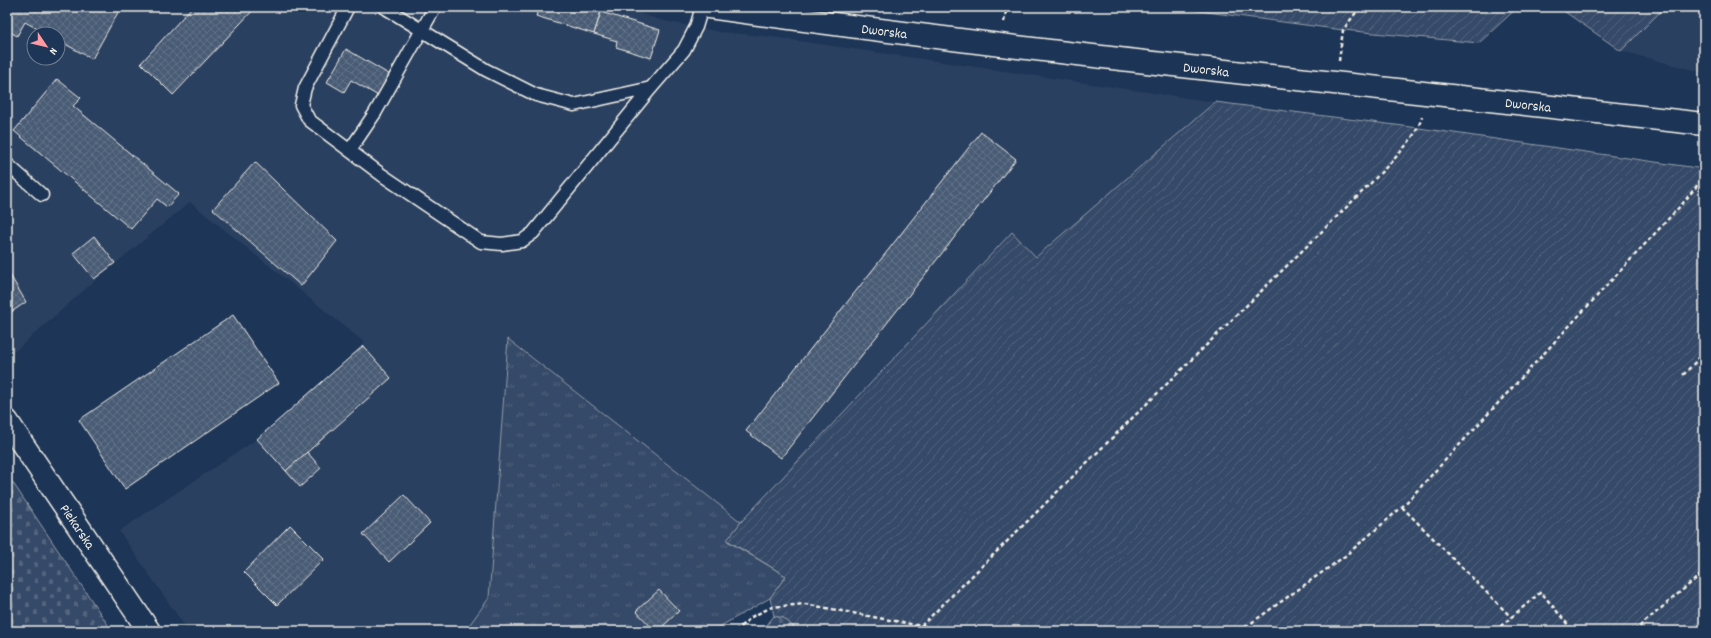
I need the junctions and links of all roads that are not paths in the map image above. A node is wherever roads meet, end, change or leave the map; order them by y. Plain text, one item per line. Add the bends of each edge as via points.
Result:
1 (348, 7) edge
2 (384, 7) edge
3 (435, 7) edge
4 (702, 7) edge
5 (709, 7) edge
6 (423, 31) junction
7 (651, 88) junction
8 (1704, 124) edge
9 (350, 150) junction
10 (7, 164) edge
11 (42, 195) dead end
12 (7, 421) edge
13 (149, 631) edge

1 - 9 lane via 305,88 301,105 309,120
2 - 6 lane
3 - 6 lane
4 - 7 lane via 696,27 684,50
5 - 8 street, Dworska via 866,29 1157,64
6 - 7 lane via 486,70 536,95 574,105
6 - 9 lane
7 - 9 lane via 533,233 522,241 502,244 481,242 382,175
10 - 11 lane
12 - 13 street, Piekarska

